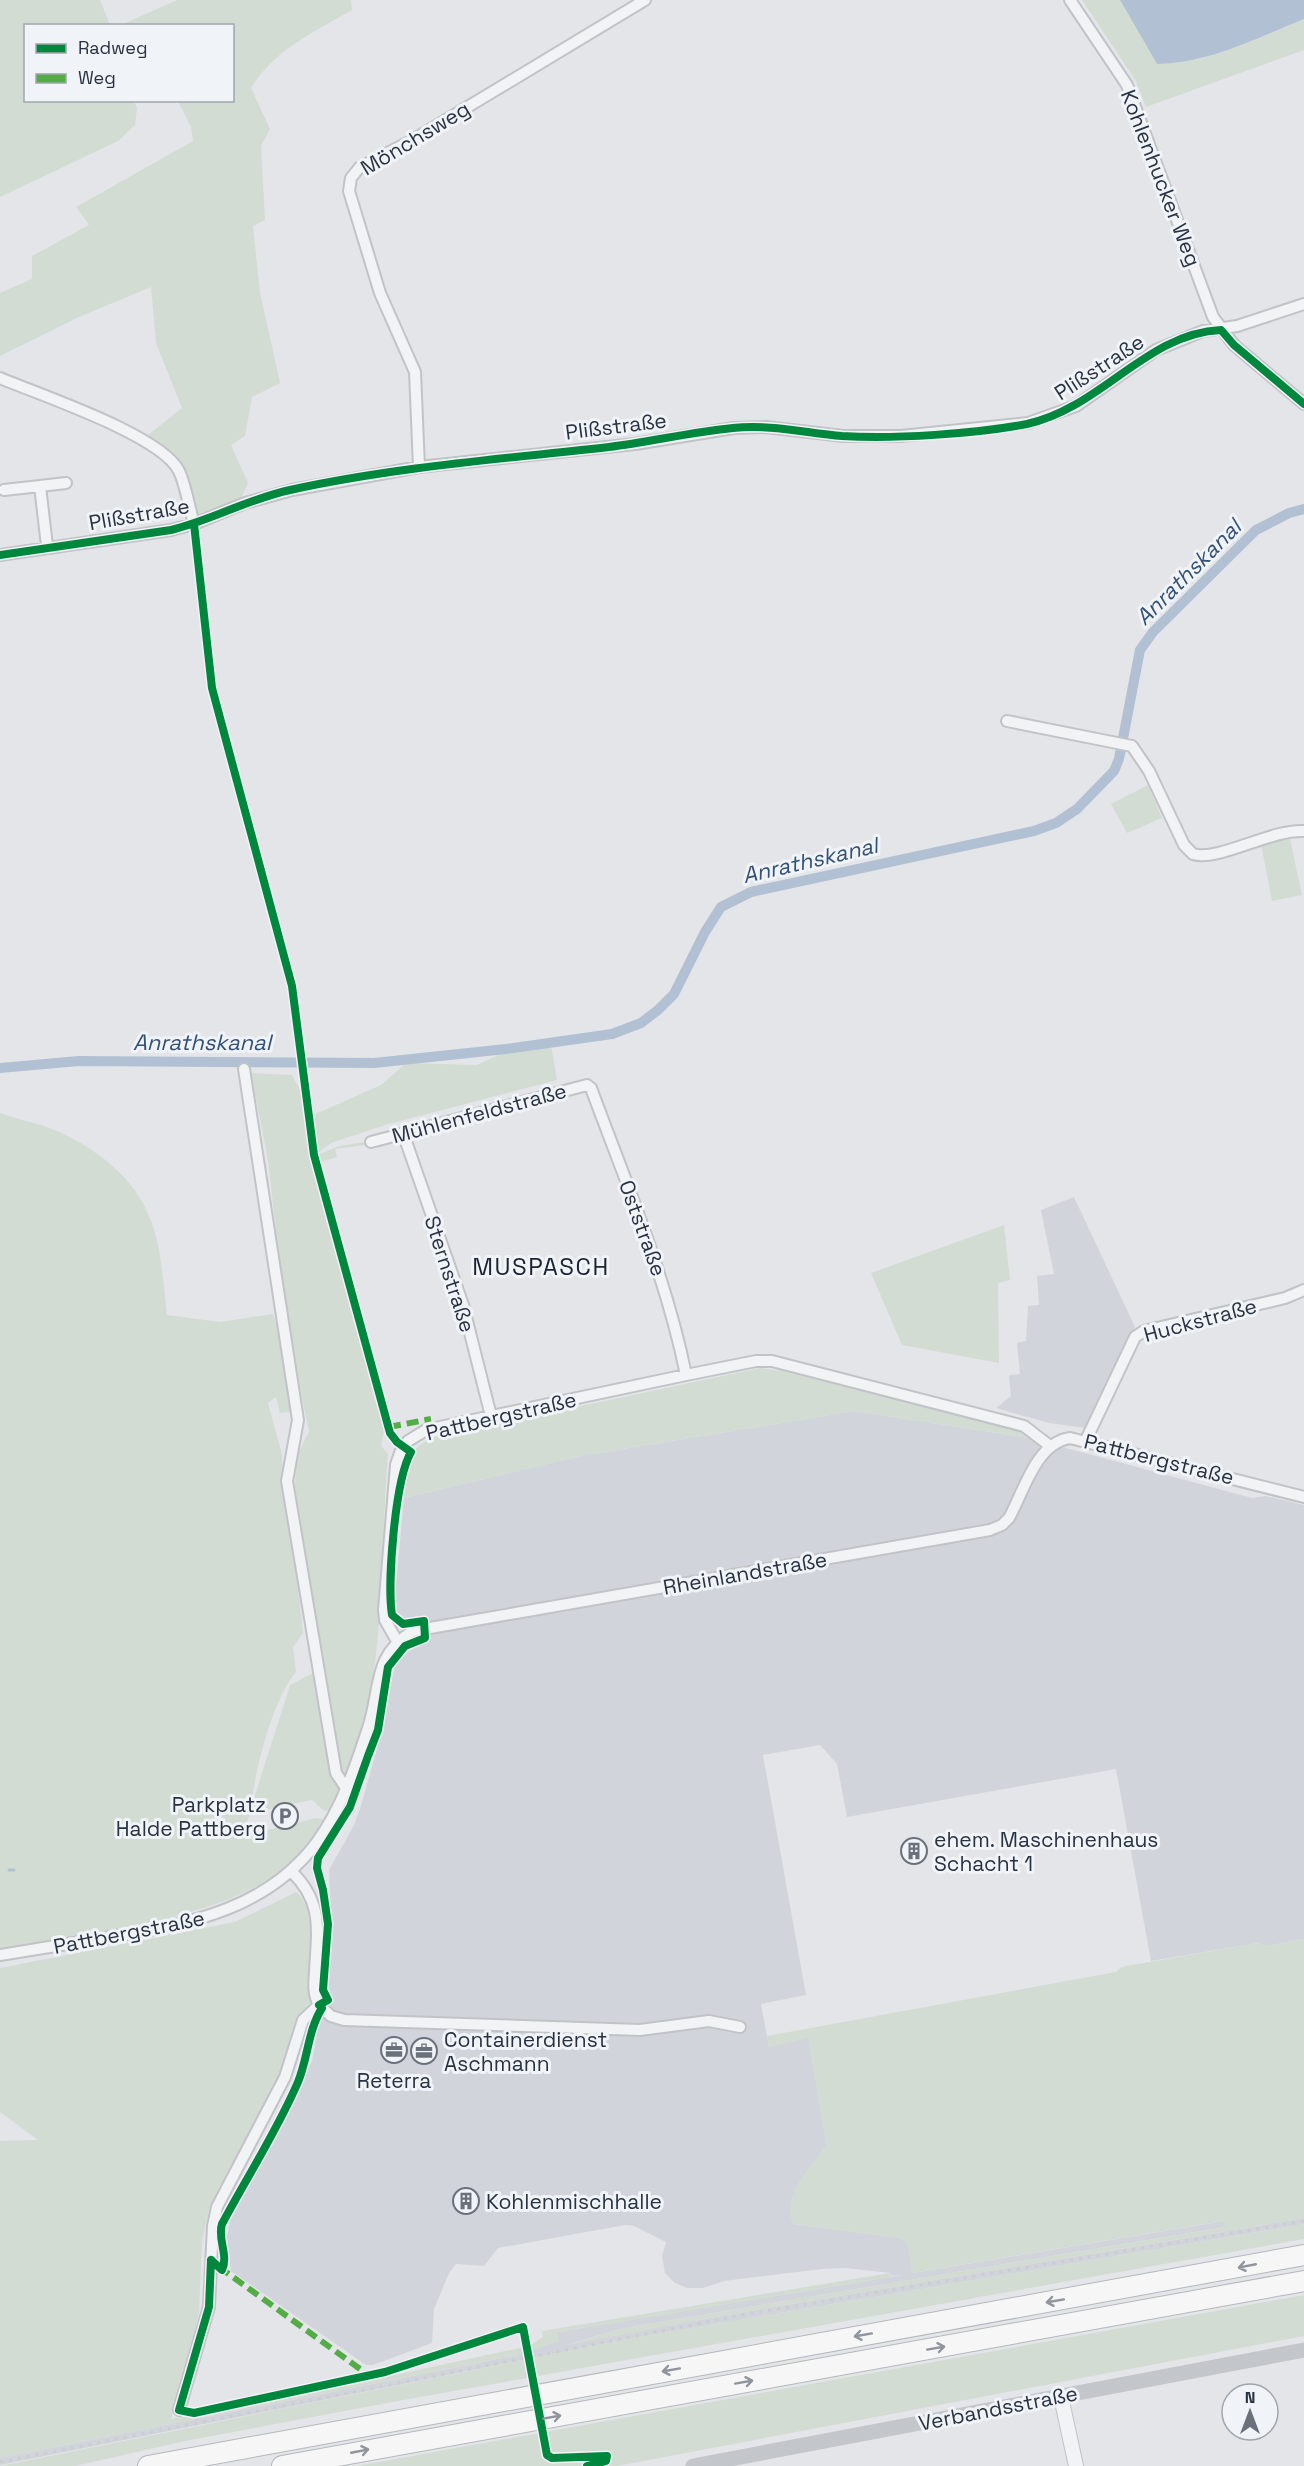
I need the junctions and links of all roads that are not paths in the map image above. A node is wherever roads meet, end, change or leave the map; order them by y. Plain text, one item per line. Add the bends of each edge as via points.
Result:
1 (645, 0) edge
2 (1070, 0) edge
3 (1304, 304) edge
4 (1221, 330) junction
5 (0, 378) edge
6 (1304, 404) edge
7 (419, 467) junction
8 (66, 483) dead end
9 (40, 486) junction
10 (4, 490) dead end
11 (194, 524) junction
12 (47, 546) junction
13 (0, 555) edge
14 (1007, 721) dead end
15 (1304, 831) edge
16 (244, 1069) dead end
17 (587, 1085) joint
18 (403, 1133) junction
19 (371, 1142) dead end
20 (1304, 1290) edge
21 (686, 1375) junction
22 (491, 1416) junction
23 (1086, 1440) junction
24 (1050, 1446) junction
25 (1304, 1497) edge
26 (397, 1641) junction
27 (346, 1788) junction
28 (291, 1871) junction
29 (0, 1955) edge
30 (319, 2005) junction
31 (740, 2027) dead end
32 (1304, 2255) edge
33 (1304, 2280) edge
34 (1304, 2350) edge
35 (1061, 2397) junction
36 (179, 2410) dead end
37 (148, 2466) edge
38 (282, 2466) edge
39 (693, 2466) edge
40 (1076, 2466) edge

1 - 7 street, Mönchsweg via 411,141 359,168 351,178 350,191 380,293 415,372
2 - 4 street, Kohlenhucker Weg via 1127,85
3 - 4 street, Plißstraße
4 - 6 street, Kohlenhucker Weg via 1233,345
4 - 7 street, Plißstraße via 1203,331 1156,350 1076,406 1028,423 901,436 734,428 635,444
5 - 11 street via 143,439 166,454 179,471
7 - 11 street, Plißstraße via 271,495
8 - 9 street
9 - 10 street
9 - 12 street
11 - 12 street, Plißstraße
12 - 13 street, Plißstraße
14 - 15 street via 1135,748 1184,845 1193,854 1209,855 1270,836
16 - 27 street via 298,1420 287,1481 336,1773
17 - 18 street, Mühlenfeldstraße
17 - 21 street, Oststraße via 663,1280
18 - 19 street, Mühlenfeldstraße
18 - 22 street, Sternstraße via 463,1305
20 - 23 street, Huckstraße via 1285,1298 1144,1331 1135,1337
21 - 22 street, Pattbergstraße
21 - 24 street, Pattbergstraße via 772,1361 1024,1426
22 - 26 street, Pattbergstraße via 417,1434 399,1453 384,1610
23 - 24 street, Pattbergstraße via 1063,1439
23 - 25 street, Pattbergstraße
24 - 26 street, Rheinlandstraße via 1041,1456 1010,1518 990,1530 425,1628
26 - 27 street, Pattbergstraße via 387,1652 381,1669 369,1723
27 - 28 street, Pattbergstraße via 322,1835
28 - 29 street, Pattbergstraße via 250,1900 214,1916
28 - 30 street via 308,1888 316,1908 314,1986
30 - 31 street via 331,2016 344,2020 640,2030 710,2021
30 - 36 street via 306,2015 285,2077 217,2207 209,2307
32 -> 37 highway
38 -> 33 highway
34 - 35 main road, Verbandsstraße
35 - 39 main road, Verbandsstraße
35 - 40 street

